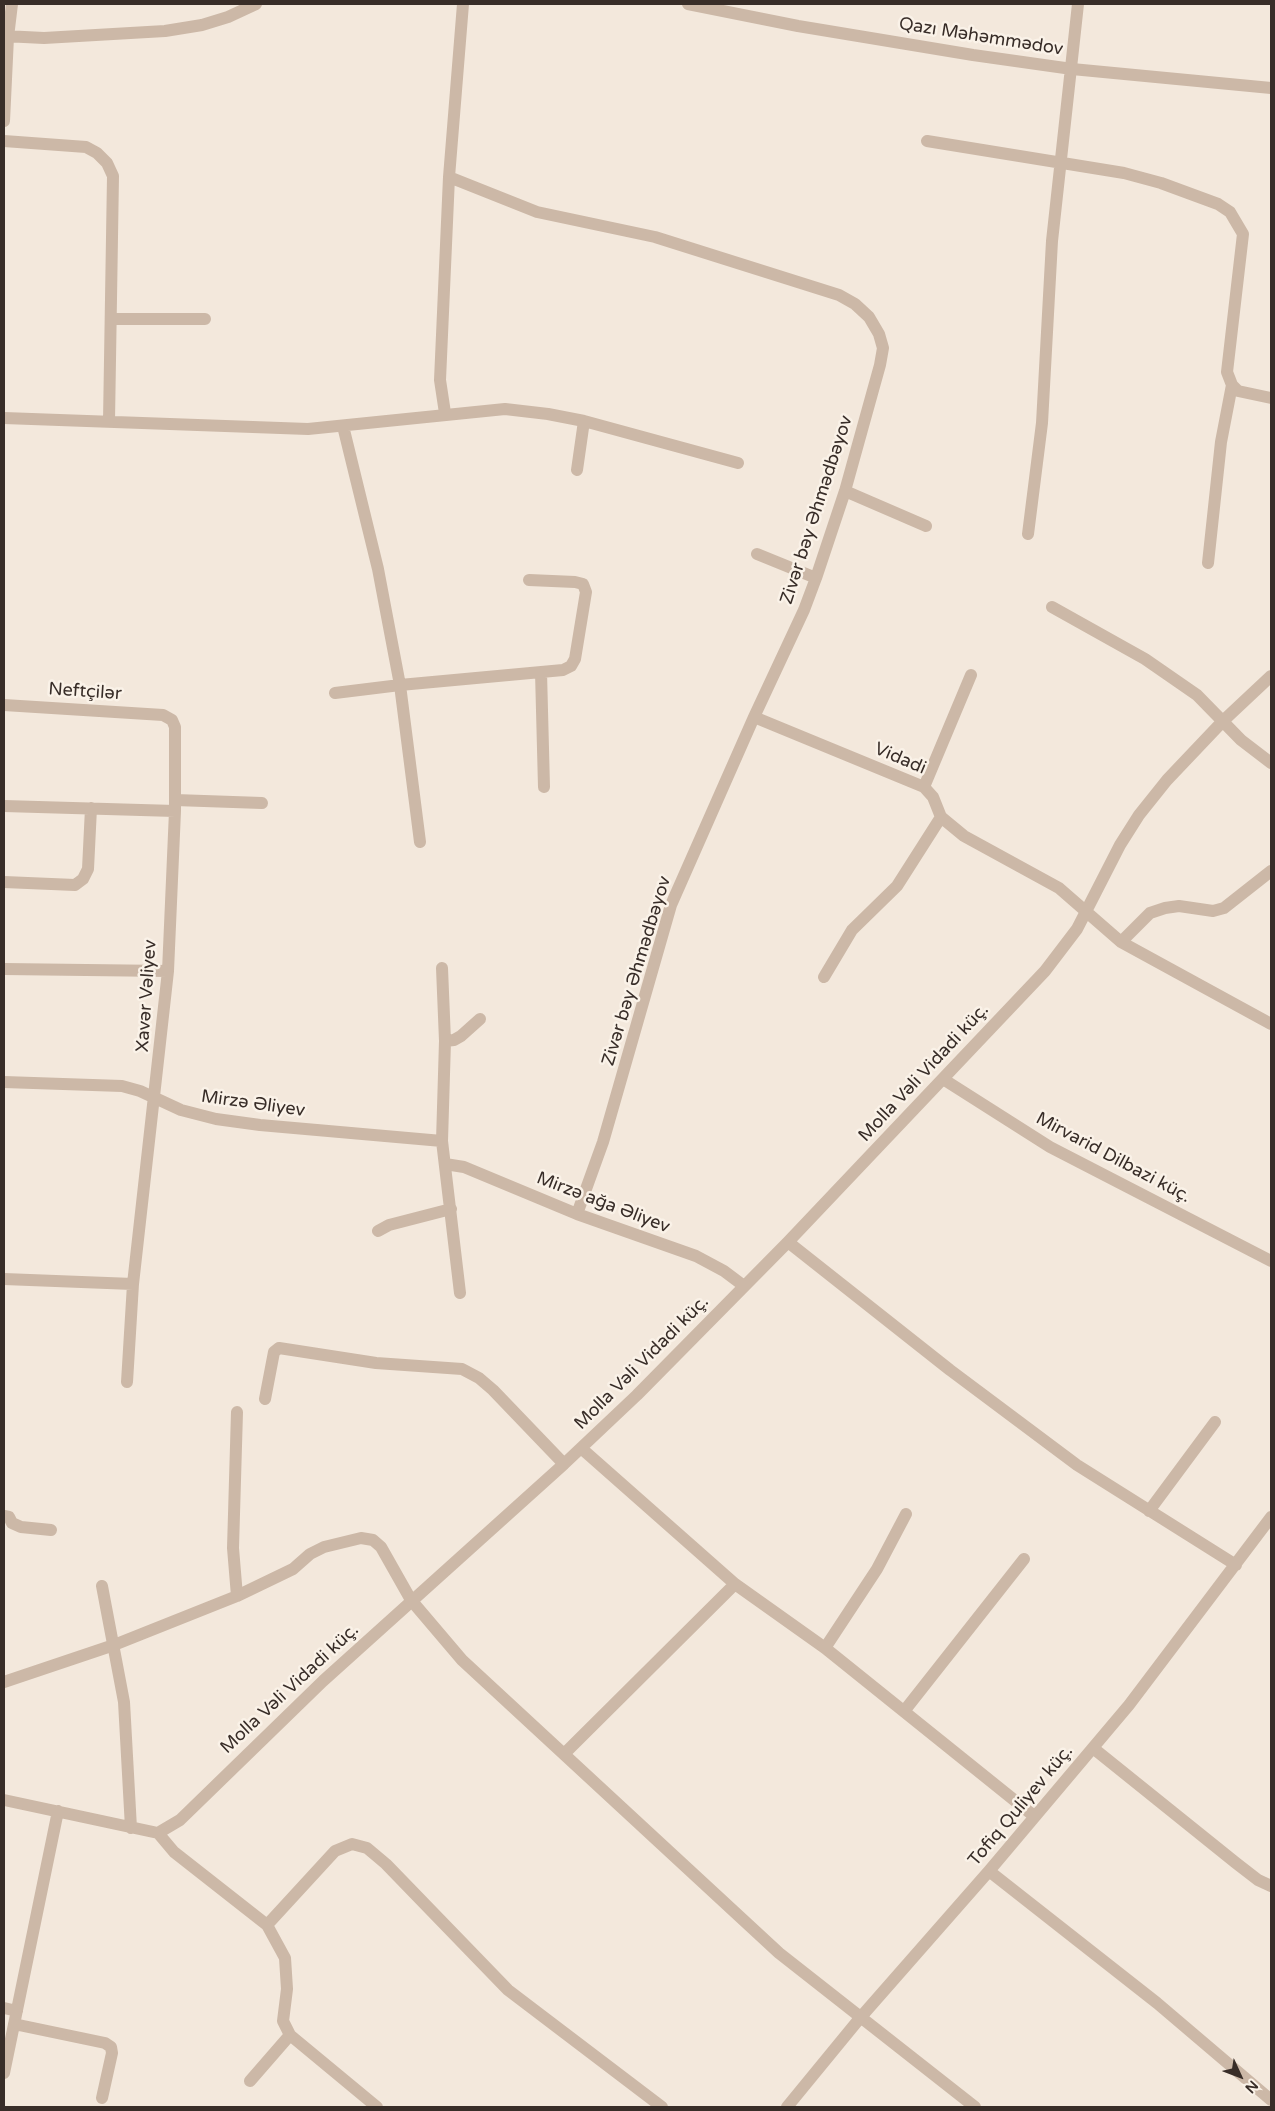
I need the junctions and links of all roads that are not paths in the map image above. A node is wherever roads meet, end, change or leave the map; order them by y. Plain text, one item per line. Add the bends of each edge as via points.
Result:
1 (12, 4) edge
2 (256, 4) edge
3 (463, 4) edge
4 (688, 4) edge
5 (1078, 4) edge
6 (6, 37) edge
7 (1072, 69) junction
8 (1271, 88) edge
9 (4, 121) edge
10 (4, 141) edge
11 (927, 141) dead end
12 (1062, 164) junction
13 (449, 177) junction
14 (111, 319) junction
15 (206, 319) dead end
16 (1232, 384) junction
17 (1271, 398) edge
18 (445, 414) junction
19 (4, 418) edge
20 (109, 421) junction
21 (584, 421) junction
22 (343, 426) junction
23 (738, 463) dead end
24 (577, 470) dead end
25 (844, 491) junction
26 (926, 526) dead end
27 (1028, 534) dead end
28 (757, 554) dead end
29 (1208, 563) dead end
30 (816, 578) junction
31 (529, 580) dead end
32 (1052, 607) dead end
33 (541, 672) junction
34 (971, 675) dead end
35 (1271, 676) edge
36 (400, 684) junction
37 (335, 694) dead end
38 (4, 705) edge
39 (163, 715) joint
40 (754, 717) junction
41 (1223, 721) junction
42 (1271, 763) edge
43 (544, 787) dead end
44 (924, 788) junction
45 (262, 803) dead end
46 (175, 805) junction
47 (4, 806) edge
48 (91, 808) junction
49 (941, 817) junction
50 (420, 842) dead end
51 (1270, 873) edge
52 (4, 882) edge
53 (1087, 911) junction
54 (1121, 942) junction
55 (442, 968) dead end
56 (4, 969) edge
57 (168, 971) junction
58 (824, 977) dead end
59 (480, 1019) dead end
60 (1271, 1024) edge
61 (445, 1041) junction
62 (943, 1078) junction
63 (4, 1082) edge
64 (155, 1099) junction
65 (442, 1141) junction
66 (445, 1164) junction
67 (451, 1209) junction
68 (577, 1214) junction
69 (378, 1231) dead end
70 (788, 1242) junction
71 (1271, 1261) edge
72 (4, 1279) edge
73 (134, 1284) junction
74 (744, 1286) junction
75 (460, 1293) dead end
76 (127, 1382) dead end
77 (265, 1399) dead end
78 (237, 1412) dead end
79 (1215, 1422) dead end
80 (581, 1448) junction
81 (564, 1464) junction
82 (1149, 1511) junction
83 (906, 1514) dead end
84 (4, 1516) edge
85 (1271, 1517) edge
86 (51, 1530) dead end
87 (1024, 1559) dead end
88 (1236, 1565) junction
89 (735, 1584) junction
90 (102, 1586) dead end
91 (237, 1596) junction
92 (411, 1600) junction
93 (114, 1645) junction
94 (825, 1648) junction
95 (4, 1682) edge
96 (905, 1710) junction
97 (1093, 1748) junction
98 (564, 1754) junction
99 (4, 1800) edge
100 (58, 1811) junction
101 (1034, 1816) junction
102 (131, 1828) junction
103 (158, 1833) junction
104 (989, 1871) junction
105 (1271, 1886) edge
106 (267, 1925) junction
107 (10, 2009) edge
108 (860, 2018) junction
109 (14, 2024) junction
110 (290, 2035) junction
111 (4, 2073) edge
112 (250, 2081) dead end
113 (102, 2098) dead end
114 (1271, 2100) edge
115 (378, 2107) edge
116 (662, 2107) edge
117 (787, 2107) edge
118 (975, 2107) edge

1 - 6 street
2 - 6 street via 202,25 165,31
3 - 13 street
4 - 7 street, Qazı Məhəmmədov via 798,26
5 - 7 street
6 - 9 street
7 - 8 street, Qazı Məhəmmədov
7 - 12 street
10 - 14 street via 86,148 107,163 112,176
11 - 12 street
12 - 16 street via 1124,173 1162,183 1218,204 1230,212 1242,234 1227,372
12 - 27 street via 1052,241 1042,423
13 - 18 street via 440,380
13 - 25 street, Zivər bəy Əhmədbəyov via 537,212 655,237 839,295 854,304 869,317 880,334 883,348
14 - 15 street
14 - 20 street
16 - 17 street via 1238,391
16 - 29 street via 1221,442
18 - 21 street via 505,409
18 - 22 street
19 - 20 street
20 - 22 street via 284,429
21 - 23 street
21 - 24 street
22 - 36 street via 378,568
25 - 26 street
25 - 30 street, Zivər bəy Əhmədbəyov
28 - 30 street
30 - 40 street, Zivər bəy Əhmədbəyov
31 - 33 street via 575,582 583,584 586,592 575,659 563,670
32 - 41 street via 1145,659 1197,695
33 - 36 street
33 - 43 street
34 - 44 street
35 - 41 street, Molla Vəli Vidadi küç.
36 - 37 street
36 - 50 street
38 - 39 street, Neftçilər
39 - 46 street, Xavər Vəliyev via 175,726
40 - 44 street, Vidadi
40 - 68 street, Zivər bəy Əhmədbəyov via 672,905 603,1142
41 - 42 street
41 - 53 street, Molla Vəli Vidadi küç. via 1139,815
44 - 49 street, Vidadi via 933,797
45 - 46 street
46 - 48 street
46 - 57 street, Xavər Vəliyev
47 - 48 street
48 - 52 street via 88,869 83,879 75,885
49 - 53 street, Vidadi via 964,836 1059,888
49 - 58 street via 898,886 852,930
51 - 54 street via 1224,908 1213,911 1179,906 1150,913
53 - 54 street, Vidadi
53 - 62 street, Molla Vəli Vidadi küç. via 1045,971
54 - 60 street, Vidadi
55 - 61 street
56 - 57 street
57 - 64 street, Xavər Vəliyev
59 - 61 street via 461,1036
61 - 65 street
62 - 70 street, Molla Vəli Vidadi küç.
62 - 71 street, Mirvarid Dilbazi küç. via 1050,1147
63 - 64 street, Mirzə Əliyev via 122,1086
64 - 65 street, Mirzə Əliyev via 196,1115 242,1123
64 - 73 street, Xavər Vəliyev
65 - 66 street
66 - 67 street
66 - 68 street, Mirzə ağa Əliyev via 464,1167
67 - 69 street
67 - 75 street
68 - 74 street, Mirzə ağa Əliyev via 696,1256
70 - 74 street, Molla Vəli Vidadi küç.
70 - 82 street via 1077,1465
72 - 73 street
73 - 76 street, Xavər Vəliyev
74 - 80 street, Molla Vəli Vidadi küç.
77 - 81 street via 274,1352 279,1348 376,1363 462,1369 493,1390
78 - 91 street via 234,1548
79 - 82 street
80 - 81 street, Molla Vəli Vidadi küç.
80 - 89 street
81 - 92 street, Molla Vəli Vidadi küç.
82 - 88 street
83 - 94 street via 872,1576
84 - 86 street via 21,1527
85 - 88 street, Tofiq Quliyev küç.
87 - 96 street
88 - 97 street, Tofiq Quliyev küç.
89 - 94 street
89 - 98 street
90 - 93 street
91 - 92 street via 293,1569 324,1547 361,1538 382,1546
91 - 93 street
92 - 98 street via 462,1660
92 - 103 street, Molla Vəli Vidadi küç. via 180,1820
93 - 95 street
93 - 102 street via 124,1702
94 - 96 street
96 - 101 street
97 - 101 street, Tofiq Quliyev küç.
97 - 105 street via 1236,1863
98 - 108 street via 765,1940
99 - 100 street
100 - 102 street
100 - 107 street
101 - 104 street, Tofiq Quliyev küç.
102 - 103 street
103 - 106 street via 174,1852
104 - 108 street, Tofiq Quliyev küç.
104 - 114 street via 1157,2004
106 - 110 street via 285,1958 287,1989 283,2022
106 - 116 street via 334,1851 352,1844 367,1848 508,1990
107 - 109 street
108 - 117 street, Tofiq Quliyev küç.
108 - 118 street
109 - 111 street
109 - 113 street via 105,2043 111,2047
110 - 112 street
110 - 115 street

